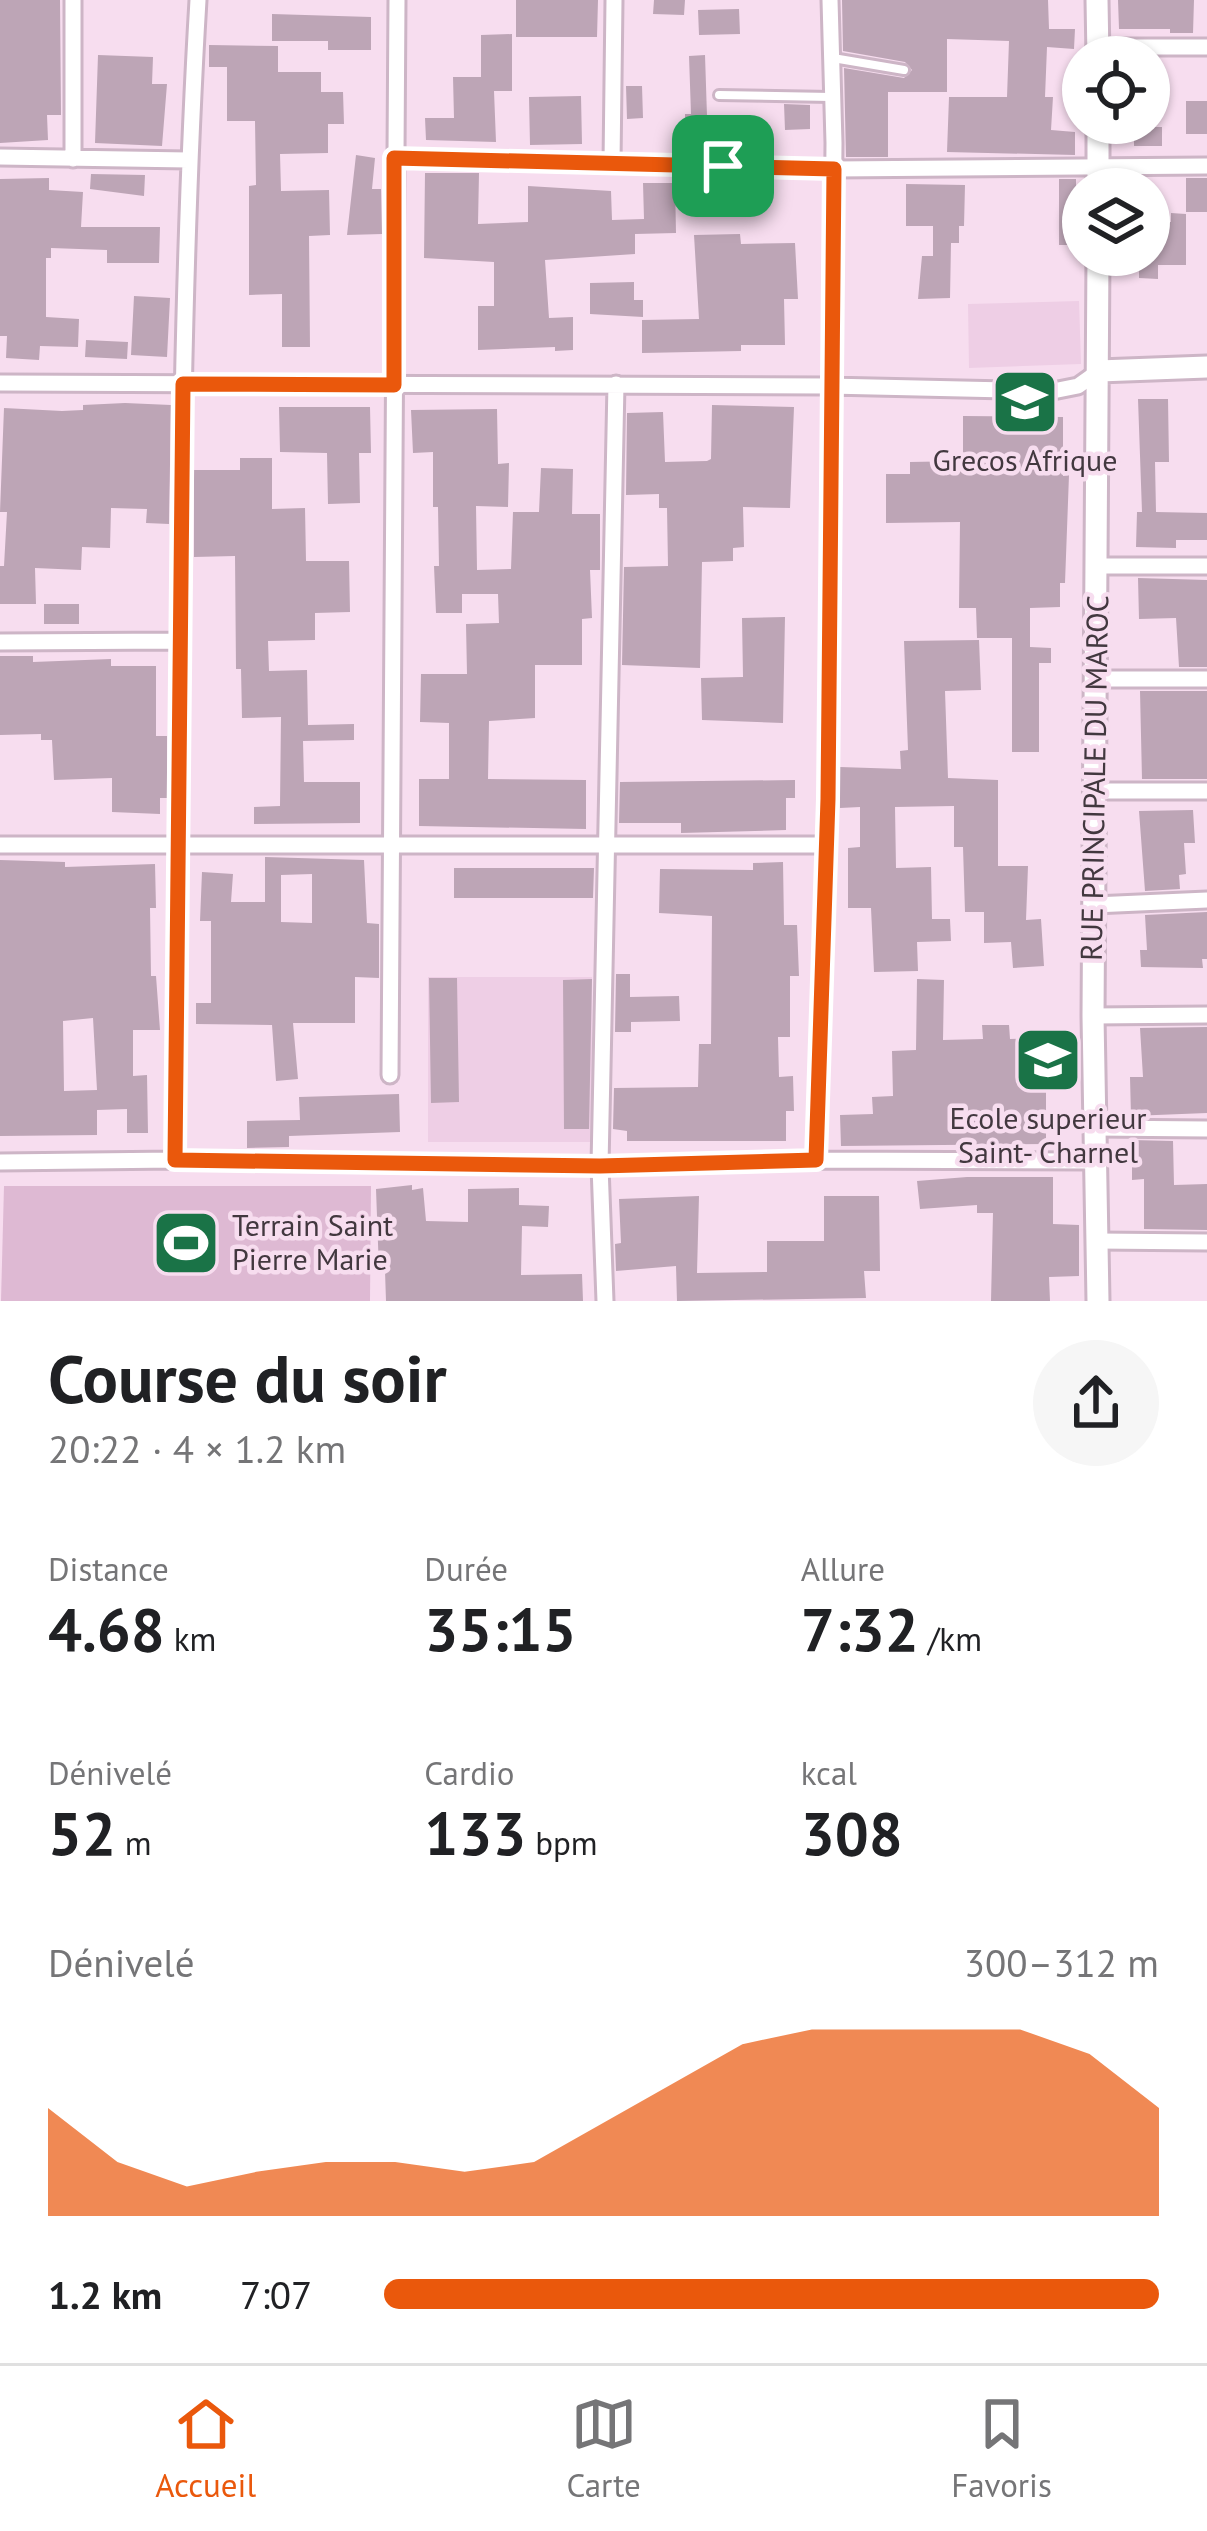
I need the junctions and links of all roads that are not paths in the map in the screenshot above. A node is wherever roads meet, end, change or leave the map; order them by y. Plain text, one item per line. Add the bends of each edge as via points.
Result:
1 (73, 0) edge
2 (198, 0) edge
3 (397, 0) edge
4 (614, 0) edge
5 (830, 0) edge
6 (1097, 0) edge
7 (1098, 36) edge
8 (1207, 46) edge
9 (1170, 48) edge
10 (832, 58) junction
11 (904, 70) dead end
12 (719, 94) dead end
13 (832, 97) junction
14 (0, 158) edge
15 (394, 158) junction
16 (73, 159) junction
17 (188, 160) junction
18 (612, 163) junction
19 (1207, 166) edge
20 (834, 169) junction
21 (1170, 170) edge
22 (1062, 178) edge
23 (1098, 276) edge
24 (1207, 367) edge
25 (1099, 371) junction
26 (0, 383) edge
27 (183, 384) junction
28 (616, 384) junction
29 (394, 385) junction
30 (829, 386) junction
31 (1097, 566) junction
32 (1207, 566) edge
33 (179, 641) junction
34 (0, 642) edge
35 (1096, 679) junction
36 (1207, 679) edge
37 (1096, 791) junction
38 (1207, 791) edge
39 (392, 843) junction
40 (0, 845) edge
41 (608, 845) junction
42 (826, 845) junction
43 (181, 848) junction
44 (1207, 901) edge
45 (1094, 905) junction
46 (1207, 1015) edge
47 (1093, 1016) junction
48 (390, 1075) dead end
49 (1095, 1128) junction
50 (1207, 1129) edge
51 (175, 1160) junction
52 (816, 1160) junction
53 (1095, 1161) junction
54 (0, 1162) edge
55 (600, 1166) junction
56 (1097, 1241) junction
57 (1207, 1242) edge
58 (605, 1301) edge
59 (1098, 1301) edge

1 - 16 street
2 - 17 street
3 - 15 street
4 - 18 street
5 - 10 street
6 - 7 street
8 - 9 street
10 - 11 lane
10 - 13 street
12 - 13 lane
13 - 20 street
14 - 16 street
15 - 18 street
15 - 29 street
16 - 17 street
17 - 27 street
18 - 20 street
19 - 21 street
20 - 22 street
20 - 30 street
23 - 25 street, RUE PRINCIPALE DU MAROC
24 - 25 street
25 - 30 street via 1066,390
25 - 31 street, RUE PRINCIPALE DU MAROC
26 - 27 street
27 - 29 street
27 - 33 street
28 - 29 street
28 - 30 street
28 - 41 street
29 - 39 street
30 - 42 street
31 - 32 street
31 - 35 street, RUE PRINCIPALE DU MAROC
33 - 34 street
33 - 43 street
35 - 36 street
35 - 37 street, RUE PRINCIPALE DU MAROC
37 - 38 street
37 - 45 street, RUE PRINCIPALE DU MAROC
39 - 41 street
39 - 43 street
39 - 48 street
40 - 43 street
41 - 42 street
41 - 55 street
42 - 52 street
43 - 51 street
44 - 45 street
45 - 47 street, RUE PRINCIPALE DU MAROC
46 - 47 street
47 - 49 street, RUE PRINCIPALE DU MAROC
49 - 50 street
49 - 53 street, RUE PRINCIPALE DU MAROC
51 - 54 street
51 - 55 street
52 - 53 street
52 - 55 street
53 - 56 street, RUE PRINCIPALE DU MAROC
55 - 58 street
56 - 57 street
56 - 59 street, RUE PRINCIPALE DU MAROC

